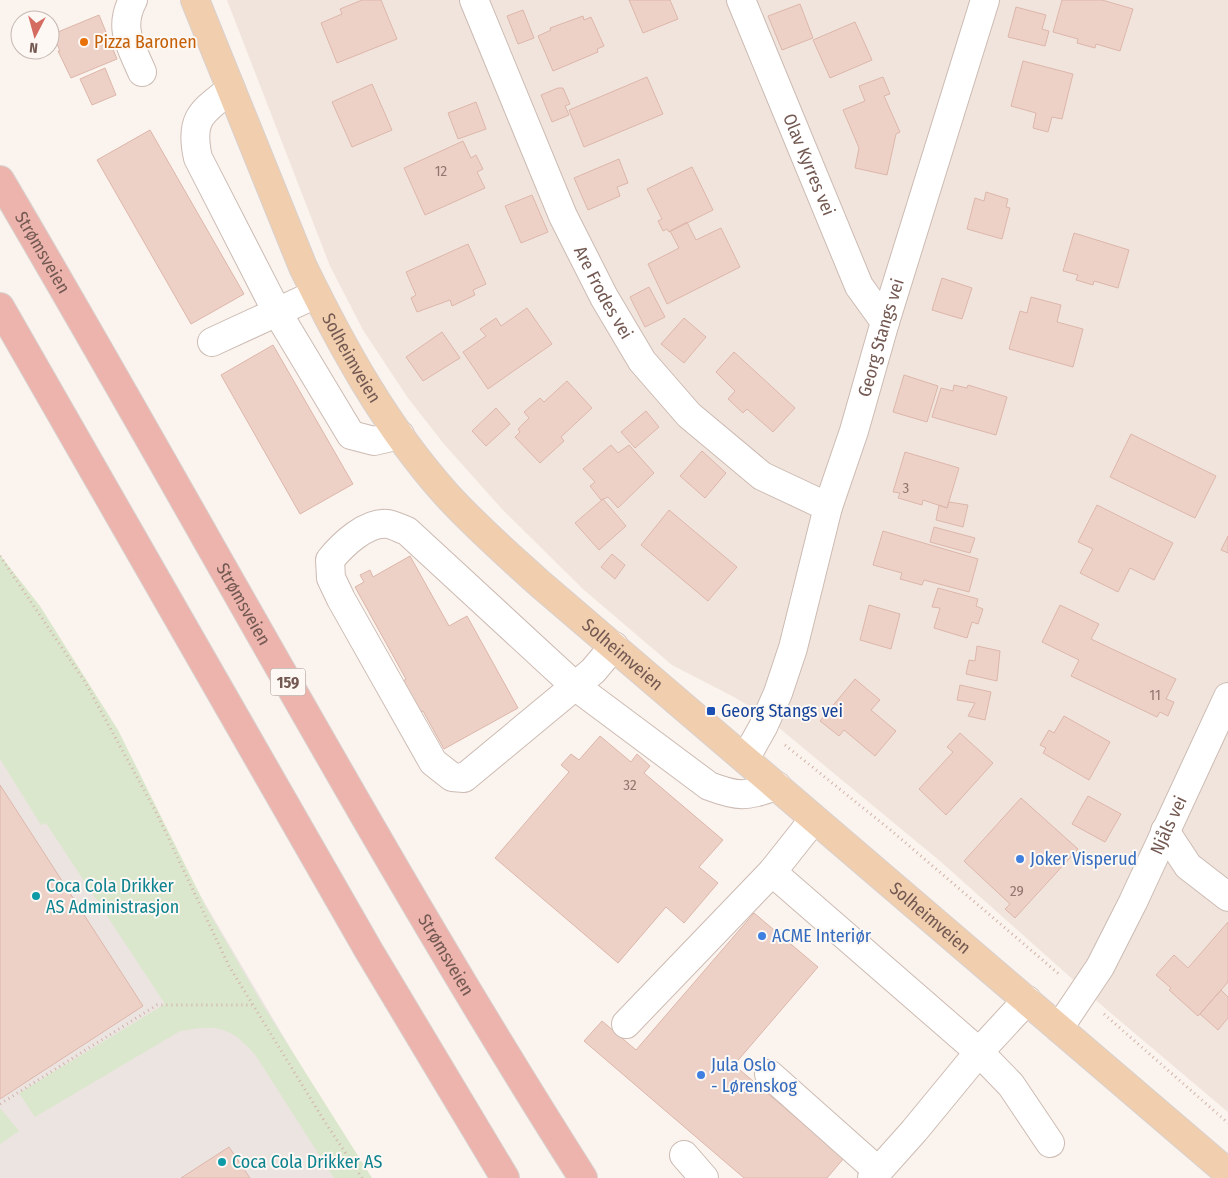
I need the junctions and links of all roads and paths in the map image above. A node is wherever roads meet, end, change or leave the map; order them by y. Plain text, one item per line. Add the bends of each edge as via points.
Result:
1 (132, 0) edge
2 (194, 0) edge
3 (474, 0) edge
4 (741, 0) edge
5 (985, 0) edge
6 (142, 72) dead end
7 (231, 89) junction
8 (0, 180) edge
9 (316, 294) junction
10 (0, 307) edge
11 (277, 312) junction
12 (885, 322) junction
13 (212, 342) dead end
14 (400, 435) junction
15 (828, 507) junction
16 (0, 556) edge
17 (614, 646) junction
18 (576, 686) junction
19 (1228, 697) edge
20 (763, 727) junction
21 (1220, 733) edge
22 (745, 759) junction
23 (777, 786) junction
24 (814, 818) junction
25 (1165, 831) junction
26 (772, 872) junction
27 (1228, 897) edge
28 (1083, 995) junction
29 (1027, 1000) junction
30 (252, 1005) junction
31 (626, 1024) dead end
32 (1059, 1028) junction
33 (979, 1052) junction
34 (769, 1074) dead end
35 (0, 1104) edge
36 (1228, 1122) edge
37 (1050, 1143) dead end
38 (684, 1155) dead end
39 (1228, 1173) edge
40 (875, 1175) edge
41 (362, 1178) edge
42 (505, 1178) edge
43 (584, 1178) edge
44 (704, 1178) edge

1 - 6 street via 127,10 125,29
2 - 7 main road, Solheimveien
3 - 15 street, Are Frodes vei via 563,216 604,297 642,361 690,415 762,476
4 - 12 street, Olav Kyrres vei via 859,286
5 - 12 street, Georg Stangs vei
7 - 9 main road, Solheimveien
7 - 11 street via 204,110 194,139 198,158
8 - 43 highway, Strømsveien / 159 via 422,918
9 - 11 street
9 - 14 main road, Solheimveien via 358,372
10 - 42 highway via 370,952
11 - 13 street
11 - 14 street via 351,435 374,441
12 - 15 street, Georg Stangs vei
14 - 17 main road, Solheimveien via 446,493 487,537
15 - 20 street, Georg Stangs vei via 793,648
16 - 30 path via 64,648 117,737 204,917
17 - 18 street via 594,671
17 - 22 main road, Solheimveien
18 - 18 street via 407,531 387,524 361,531 342,545 330,560 331,578 341,600 433,762 452,777 464,778
18 - 23 street via 709,786 735,796
19 - 21 street, Njåls vei
20 - 22 street, Georg Stangs vei
20 - 28 path via 893,832
21 - 25 street, Njåls vei
22 - 23 main road, Solheimveien
23 - 24 main road, Solheimveien
24 - 26 street
24 - 29 main road, Solheimveien
25 - 27 street via 1188,866
25 - 28 street, Njåls vei via 1133,902
26 - 31 street
26 - 33 street
28 - 32 street, Njåls vei
28 - 36 path
29 - 32 main road, Solheimveien
29 - 33 street
30 - 35 path via 157,1005
30 - 41 path
32 - 39 main road, Solheimveien
33 - 37 street via 1011,1085
33 - 40 street
34 - 40 street
38 - 44 street

